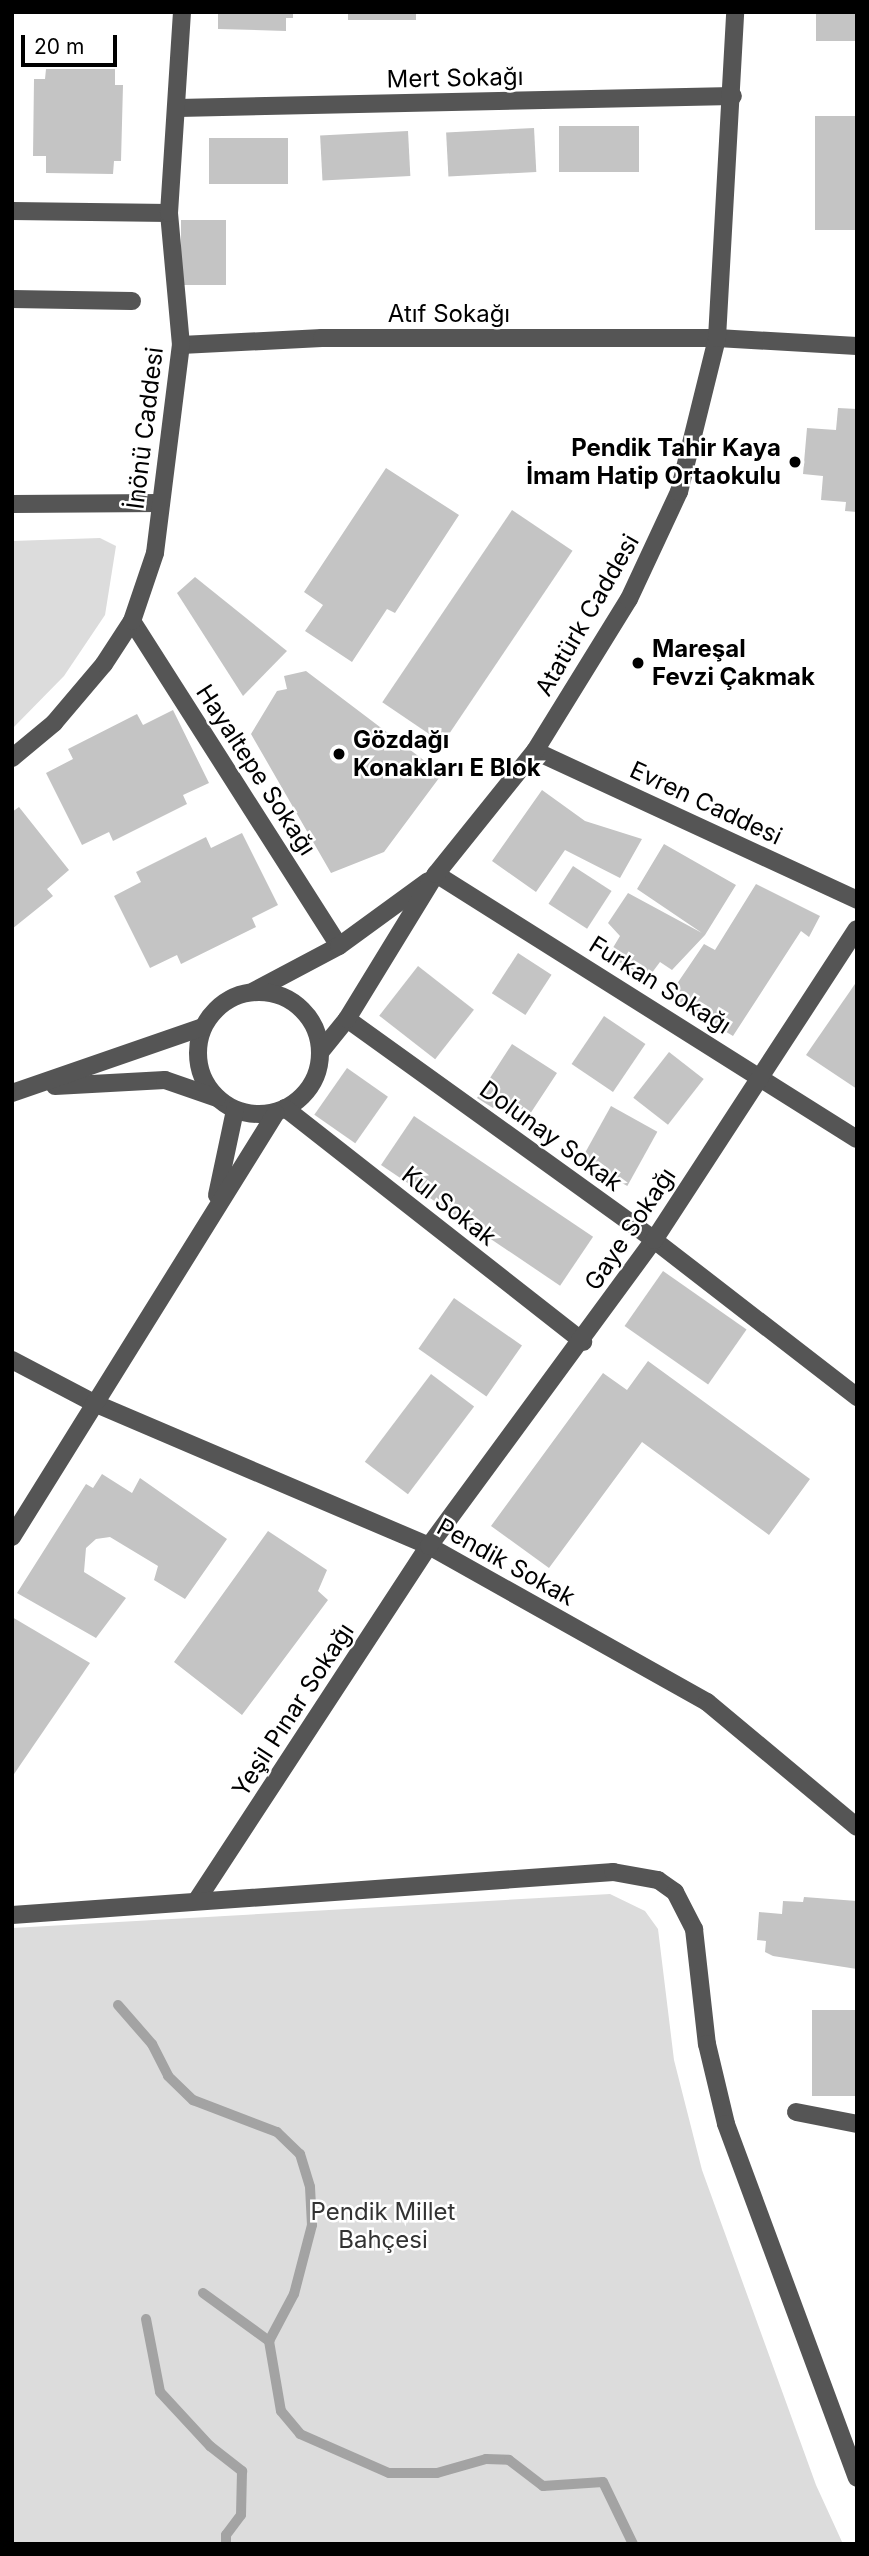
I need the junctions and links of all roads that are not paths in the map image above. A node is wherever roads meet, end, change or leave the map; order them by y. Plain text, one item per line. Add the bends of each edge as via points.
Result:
1 (182, 12) edge
2 (735, 12) edge
3 (733, 96) junction
4 (178, 108) junction
5 (12, 211) edge
6 (169, 213) junction
7 (12, 299) edge
8 (132, 301) dead end
9 (717, 338) junction
10 (181, 345) junction
11 (857, 346) edge
12 (161, 503) junction
13 (12, 504) edge
14 (132, 621) junction
15 (535, 751) junction
16 (12, 758) edge
17 (436, 874) junction
18 (857, 900) edge
19 (857, 929) edge
20 (339, 946) junction
21 (253, 992) junction
22 (347, 1019) junction
23 (203, 1027) junction
24 (321, 1051) junction
25 (759, 1076) junction
26 (20, 1091) edge
27 (218, 1098) junction
28 (235, 1110) junction
29 (280, 1111) junction
30 (857, 1139) edge
31 (212, 1212) junction
32 (654, 1240) junction
33 (583, 1342) junction
34 (12, 1360) edge
35 (857, 1397) edge
36 (94, 1403) junction
37 (12, 1537) edge
38 (429, 1546) junction
39 (857, 1827) edge
40 (197, 1900) junction
41 (12, 1914) edge
42 (796, 2112) dead end
43 (857, 2124) edge
44 (857, 2478) edge

1 - 4 street, İnönü Caddesi
2 - 3 street, Atatürk Caddesi
3 - 4 street, Mert Sokağı
3 - 9 street, Atatürk Caddesi
4 - 6 street, İnönü Caddesi
5 - 6 street
6 - 10 street, İnönü Caddesi
7 - 8 street
9 - 10 street, Atıf Sokağı via 322,338
9 - 11 street, Atıf Sokağı
9 - 15 street, Atatürk Caddesi via 688,467 656,546
10 - 12 street, İnönü Caddesi
12 - 13 street
12 - 14 street, İnönü Caddesi via 155,553
14 - 16 street, İnönü Caddesi via 80,694
14 - 20 street, Hayaltepe Sokağı
15 - 17 street, Atatürk Caddesi
15 - 18 street, Evren Caddesi
17 - 20 street, Atatürk Caddesi
17 - 22 street, Atatürk Caddesi
17 - 25 street, Furkan Sokağı
19 - 25 street, Gaye Sokağı
20 - 21 street, Atatürk Caddesi
21 - 23 street via 224,1003
21 - 24 street via 270,992 299,1006 317,1031
22 - 24 street, Atatürk Caddesi
22 - 32 street, Dolunay Sokak
23 - 26 street
23 - 27 street via 198,1063
24 - 29 street via 309,1090
25 - 30 street, Furkan Sokağı
25 - 32 street, Gaye Sokağı
26 - 27 street via 165,1080
27 - 28 street
28 - 29 street
28 - 31 street
29 - 31 street
29 - 33 street, Kul Sokak
31 - 36 street
32 - 33 street, Gaye Sokağı
32 - 35 street, Dolunay Sokak
33 - 38 street, Gaye Sokağı
34 - 36 street, Pendik Sokak
36 - 37 street
36 - 38 street, Pendik Sokak
38 - 39 street, Pendik Sokak via 707,1702
38 - 40 street, Yeşil Pınar Sokağı
40 - 41 street
40 - 44 street via 613,1872 637,1872 676,1892 694,1928 707,2044 726,2124
42 - 43 street

